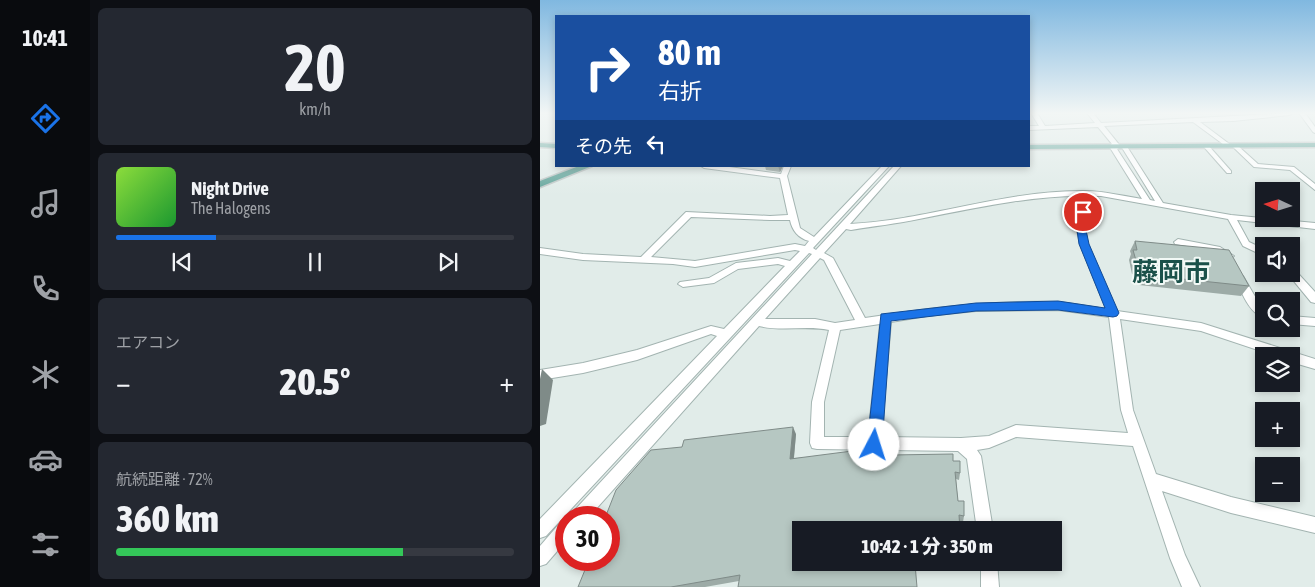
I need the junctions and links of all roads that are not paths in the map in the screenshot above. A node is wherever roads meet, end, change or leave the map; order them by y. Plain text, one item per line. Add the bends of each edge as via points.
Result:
1 (1114, 140) edge
2 (1224, 140) edge
3 (540, 145) edge
4 (555, 145) edge
5 (1315, 145) edge
6 (1118, 146) junction
7 (1206, 146) junction
8 (1232, 146) junction
9 (1030, 147) edge
10 (585, 167) edge
11 (712, 167) edge
12 (788, 167) edge
13 (885, 167) edge
14 (897, 167) edge
15 (1229, 172) dead end
16 (784, 176) junction
17 (540, 184) edge
18 (1315, 188) edge
19 (1085, 193) junction
20 (1148, 204) junction
21 (1161, 205) junction
22 (792, 217) junction
23 (1231, 217) junction
24 (844, 226) junction
25 (1315, 226) edge
26 (816, 240) junction
27 (1178, 242) dead end
28 (1255, 248) edge
29 (540, 251) edge
30 (812, 252) junction
31 (643, 260) junction
32 (793, 265) junction
33 (1300, 282) edge
34 (683, 284) dead end
35 (1315, 299) edge
36 (1255, 306) edge
37 (1113, 313) junction
38 (886, 318) junction
39 (757, 321) junction
40 (1300, 321) edge
41 (862, 322) junction
42 (1315, 322) edge
43 (835, 327) junction
44 (726, 334) junction
45 (1261, 347) edge
46 (1300, 360) edge
47 (1315, 364) edge
48 (540, 374) edge
49 (1138, 440) junction
50 (874, 445) junction
51 (961, 445) junction
52 (1151, 480) junction
53 (588, 506) edge
54 (985, 521) edge
55 (1315, 525) edge
56 (540, 530) edge
57 (555, 541) edge
58 (540, 558) edge
59 (989, 571) edge
60 (990, 587) edge
61 (1191, 587) edge

1 - 6 street
2 - 8 street
3 - 4 main road
5 - 8 main road
6 - 7 main road
6 - 9 main road
6 - 20 street
6 - 21 street
7 - 8 main road
7 - 15 street
8 - 18 street via 1256,166 1292,168
10 - 17 main road
11 - 16 street
12 - 16 street
13 - 26 street
14 - 24 street
16 - 22 street
19 - 20 street
19 - 24 street via 1031,196 899,220
19 - 37 street via 1084,244
20 - 21 street
21 - 23 street
22 - 26 street via 796,229
22 - 31 street via 689,214
23 - 25 street
23 - 28 street via 1246,244
24 - 30 street
26 - 30 street
27 - 36 street via 1217,248 1228,255
29 - 31 street via 583,258
30 - 31 street via 795,247 695,264
30 - 32 street
30 - 39 street
30 - 41 street via 828,258
32 - 34 street via 778,261 736,266 711,281
32 - 44 street
33 - 35 street
37 - 38 street via 1058,306 994,307
37 - 45 street via 1202,327
37 - 49 street via 1127,410
38 - 41 street
38 - 50 street
39 - 43 street via 768,324 816,323
39 - 53 street
40 - 42 street
41 - 43 street
43 - 50 street via 818,402 817,443
44 - 48 street via 711,330 637,355
44 - 56 street
46 - 47 street
49 - 51 street via 1016,431 989,442
49 - 52 street
50 - 51 street
51 - 54 street via 974,456
52 - 55 street via 1231,505
52 - 61 street
57 - 58 street
59 - 60 street

